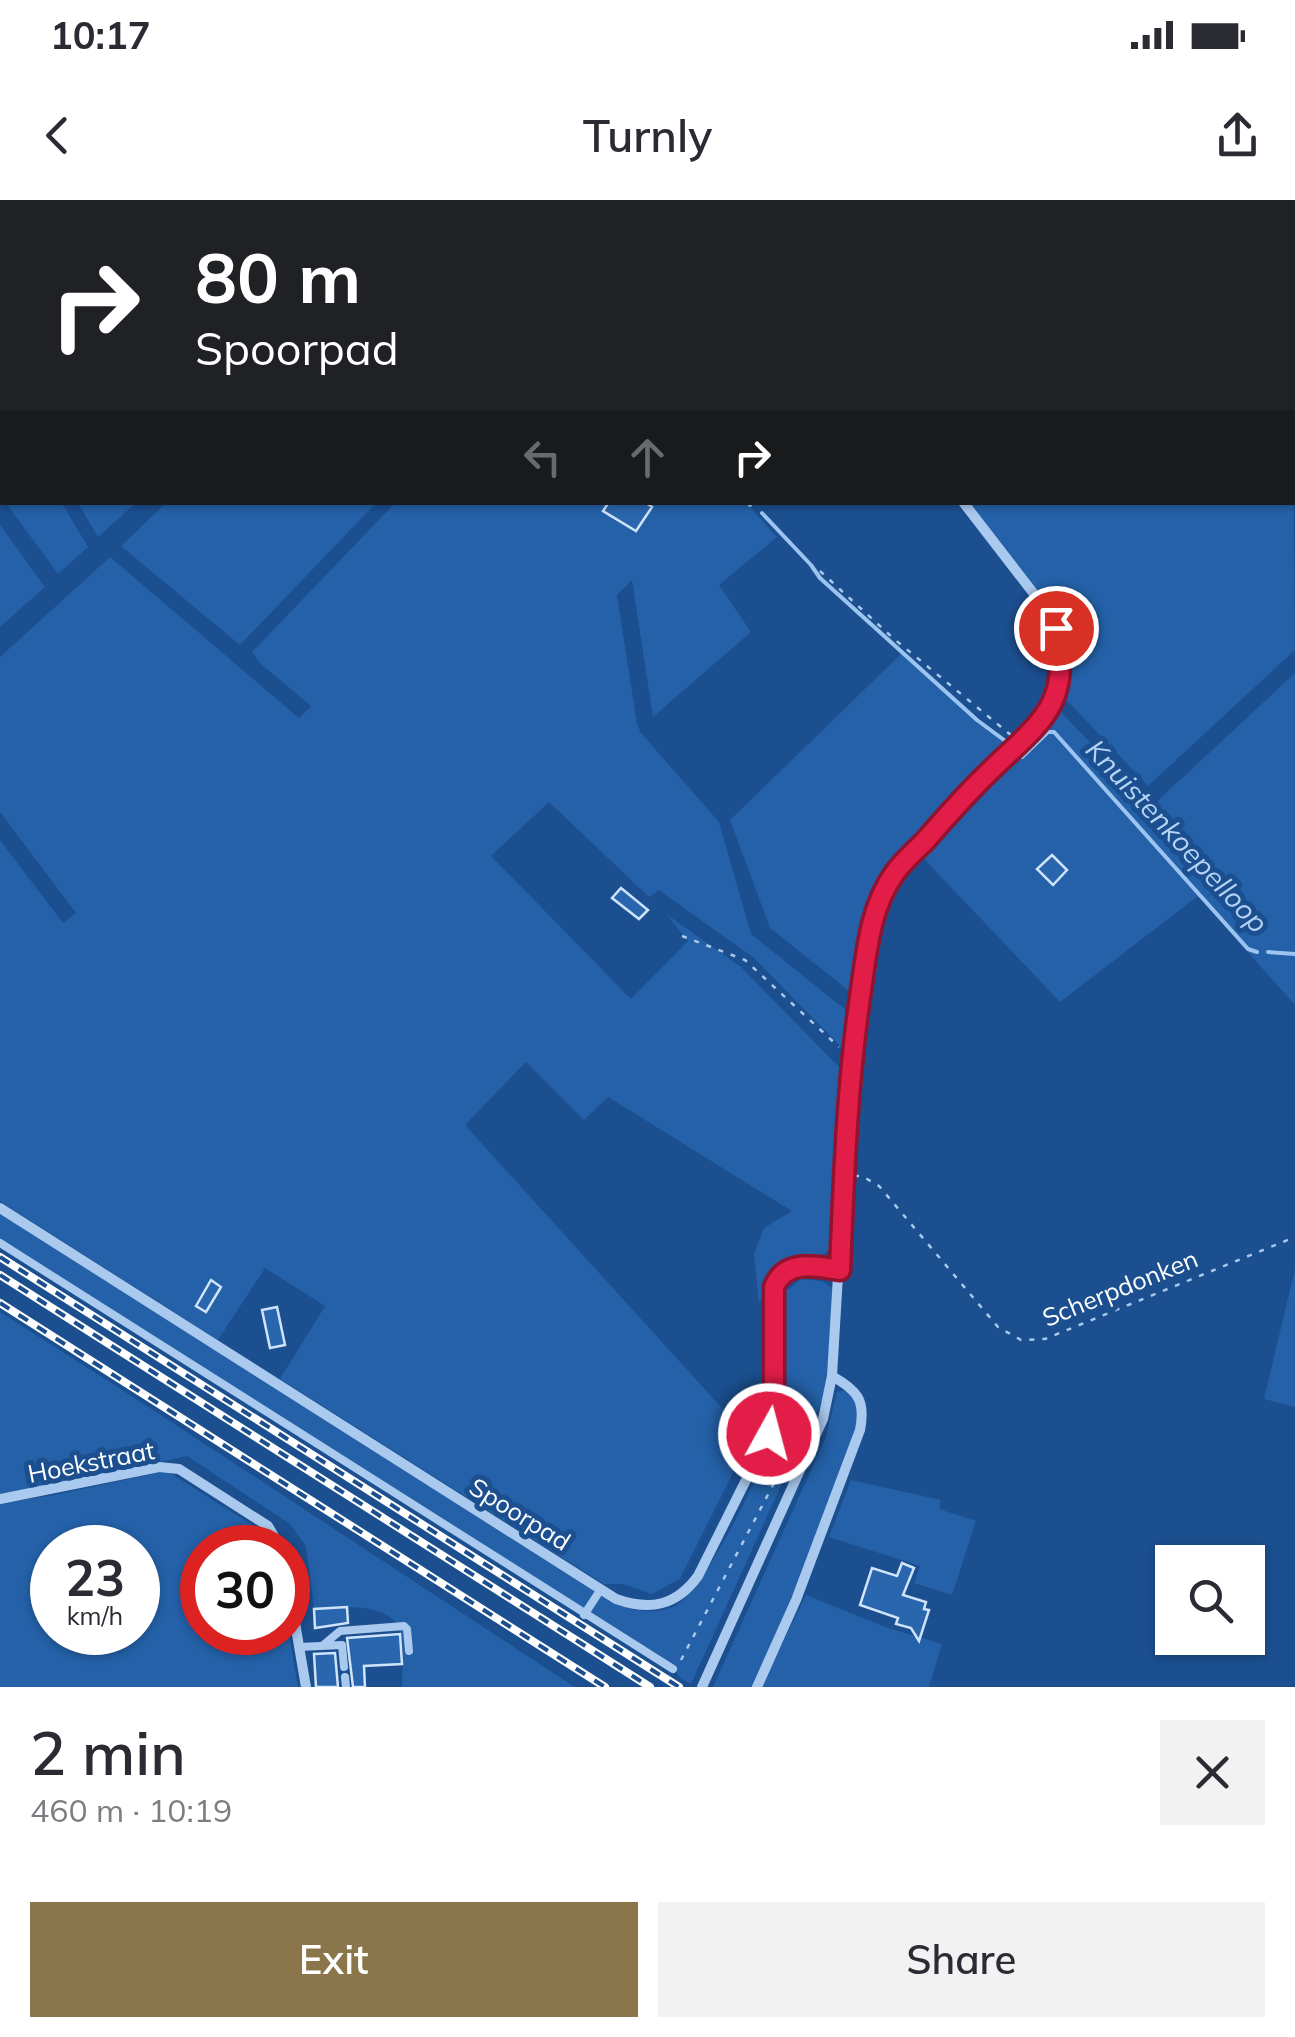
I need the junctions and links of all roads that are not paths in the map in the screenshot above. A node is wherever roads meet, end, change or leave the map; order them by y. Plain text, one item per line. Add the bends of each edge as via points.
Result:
1 (965, 505) edge
2 (0, 1208) edge
3 (0, 1244) edge
4 (840, 1270) junction
5 (832, 1376) junction
6 (0, 1499) edge
7 (266, 1525) edge
8 (601, 1589) junction
9 (584, 1615) junction
10 (322, 1646) junction
11 (310, 1647) edge
12 (409, 1651) dead end
13 (300, 1655) edge
14 (677, 1666) road end
15 (345, 1677) edge
16 (306, 1687) edge
17 (702, 1687) edge
18 (757, 1687) edge

1 - 4 street via 1056,628 1059,683 1050,710 1021,744 894,873 871,925 851,1058
2 - 8 street, Spoorpad
3 - 9 lane
4 - 5 street
4 - 8 street, Spoorpad via 794,1267 778,1277 769,1434 688,1590 654,1606
5 - 17 street via 823,1418
5 - 18 street via 858,1394 860,1430
6 - 7 street, Hoekstraat via 159,1467 179,1469
8 - 9 lane
9 - 14 lane
10 - 11 lane
10 - 12 lane via 340,1631 404,1626
10 - 15 lane via 342,1645
13 - 16 street

